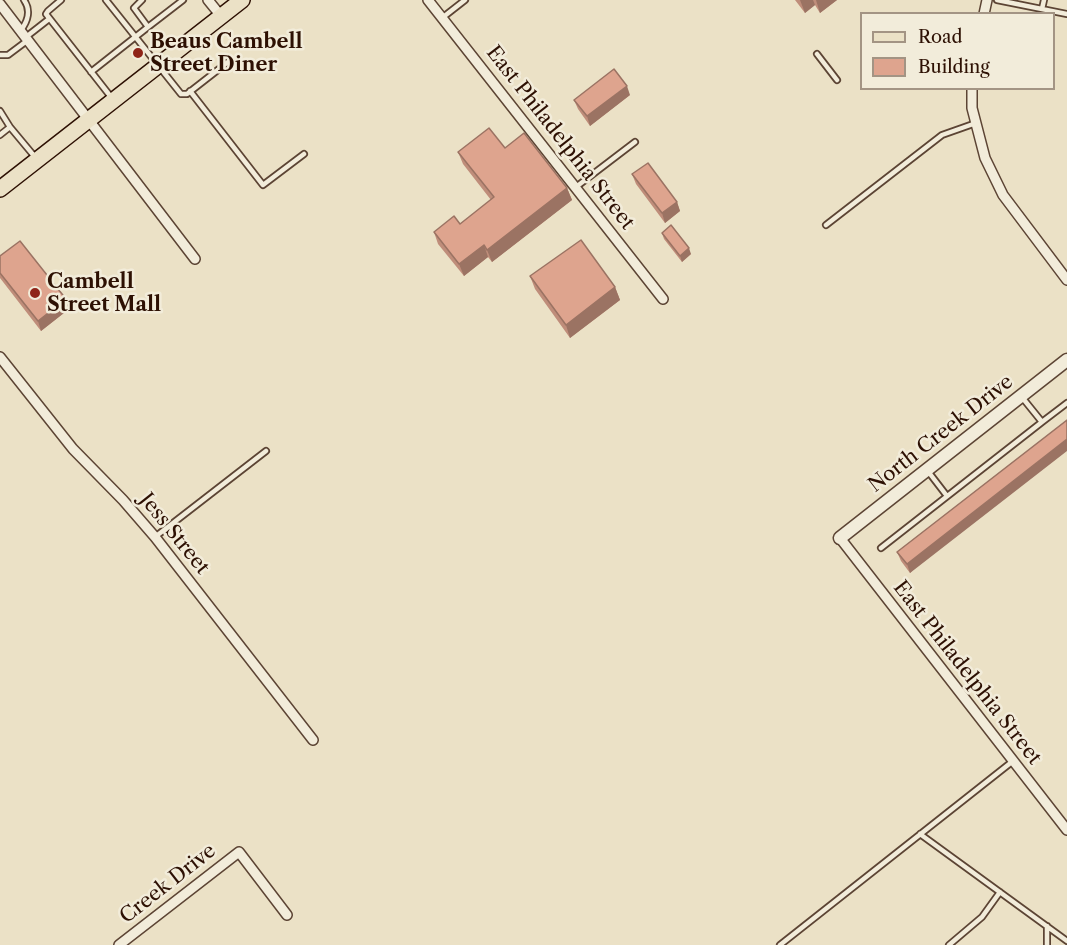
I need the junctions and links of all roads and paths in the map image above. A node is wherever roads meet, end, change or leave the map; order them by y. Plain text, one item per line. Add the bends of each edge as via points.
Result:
1 (24, 0) edge
2 (61, 0) edge
3 (106, 0) edge
4 (142, 0) edge
5 (183, 0) edge
6 (208, 0) edge
7 (242, 0) edge
8 (428, 0) edge
9 (465, 0) edge
10 (997, 0) edge
11 (1044, 0) edge
12 (0, 4) edge
13 (1042, 9) junction
14 (1067, 14) edge
15 (221, 16) junction
16 (442, 18) junction
17 (49, 19) junction
18 (148, 27) junction
19 (25, 36) junction
20 (136, 38) junction
21 (817, 54) dead end
22 (0, 55) edge
23 (228, 62) dead end
24 (158, 66) junction
25 (91, 72) junction
26 (837, 80) dead end
27 (972, 90) edge
28 (190, 92) junction
29 (113, 101) junction
30 (0, 111) edge
31 (89, 120) junction
32 (976, 123) junction
33 (10, 127) junction
34 (0, 135) edge
35 (634, 142) dead end
36 (304, 154) dead end
37 (37, 159) junction
38 (576, 188) junction
39 (0, 189) edge
40 (826, 225) dead end
41 (195, 259) dead end
42 (1067, 280) edge
43 (663, 299) dead end
44 (0, 357) edge
45 (1067, 360) edge
46 (1021, 396) junction
47 (1067, 403) edge
48 (1042, 422) junction
49 (266, 451) dead end
50 (927, 470) junction
51 (947, 496) junction
52 (155, 537) junction
53 (840, 538) joint
54 (880, 548) dead end
55 (314, 740) dead end
56 (1013, 761) junction
57 (1067, 830) edge
58 (920, 834) junction
59 (1000, 892) junction
60 (287, 915) dead end
61 (1047, 926) junction
62 (1067, 941) edge
63 (119, 945) edge
64 (780, 945) edge
65 (949, 945) edge
66 (1047, 945) edge

1 - 19 lane via 28,20
2 - 17 lane via 48,10
3 - 20 lane
4 - 18 lane via 135,10
5 - 18 lane
6 - 15 street
7 - 15 main road
8 - 16 street, East Philadelphia Street
9 - 16 lane
10 - 13 lane
11 - 13 lane
12 - 19 street
13 - 14 lane
15 - 24 main road
16 - 38 street, East Philadelphia Street
17 - 19 lane
17 - 25 lane
18 - 20 lane
19 - 22 lane via 8,56
19 - 31 street
20 - 24 lane
20 - 25 lane
21 - 26 lane
23 - 28 lane
24 - 28 lane via 178,92
24 - 29 main road
25 - 29 lane
27 - 32 street
28 - 36 lane via 262,185
29 - 31 main road
30 - 33 lane
31 - 37 main road
31 - 41 street
32 - 40 lane via 942,135
32 - 42 street via 985,158 1003,195
33 - 34 lane
33 - 37 lane
35 - 38 lane
37 - 39 main road
38 - 43 street, East Philadelphia Street
44 - 52 street, Jess Street via 73,449
45 - 46 street, North Creek Drive
46 - 48 lane
46 - 50 street, North Creek Drive
47 - 48 lane
48 - 51 lane
49 - 52 lane
50 - 51 lane
50 - 53 street, North Creek Drive
51 - 54 lane
52 - 55 street, Jess Street
53 - 56 street, East Philadelphia Street
56 - 57 street, East Philadelphia Street
56 - 58 lane
58 - 59 lane
58 - 64 lane
59 - 61 lane
59 - 65 lane via 982,918
60 - 63 street, Creek Drive via 238,852
61 - 62 lane
61 - 66 lane

